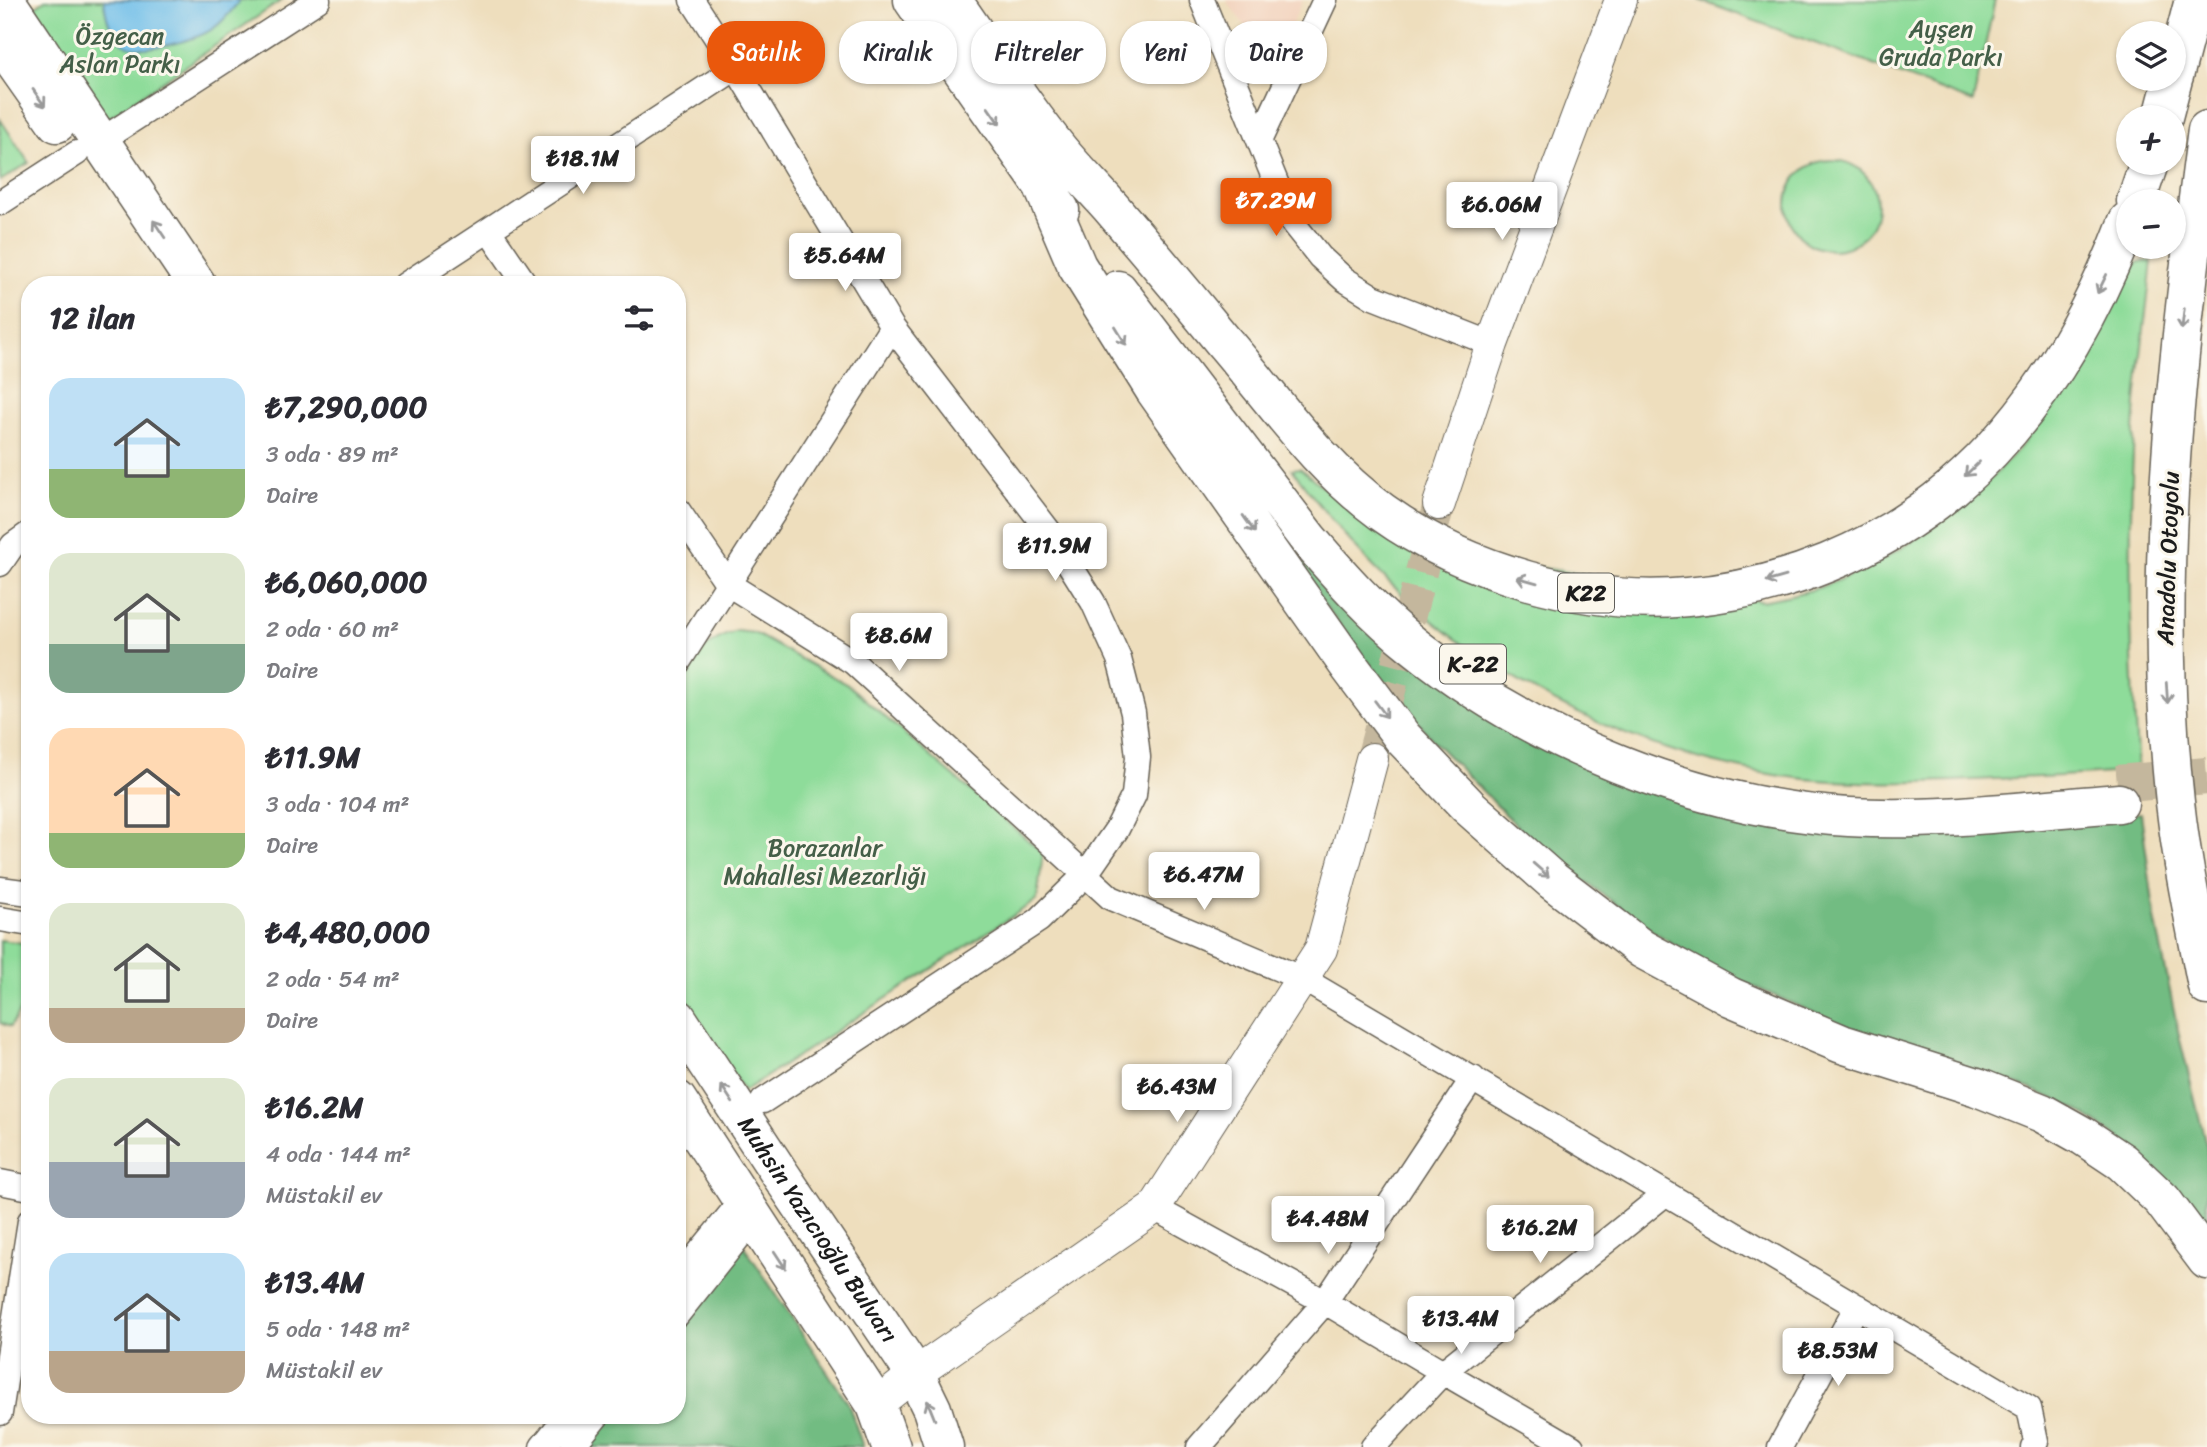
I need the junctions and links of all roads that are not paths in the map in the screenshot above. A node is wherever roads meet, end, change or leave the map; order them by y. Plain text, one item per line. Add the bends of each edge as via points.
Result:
1 (317, 0) edge
2 (692, 0) edge
3 (913, 0) edge
4 (952, 0) edge
5 (1202, 0) edge
6 (1325, 0) edge
7 (1621, 0) edge
8 (2194, 0) edge
9 (7, 18) edge
10 (707, 23) edge
11 (2186, 30) edge
12 (712, 84) edge
13 (746, 84) edge
14 (2207, 130) edge
15 (1260, 139) junction
16 (1054, 144) junction
17 (89, 147) junction
18 (1044, 189) junction
19 (0, 203) edge
20 (489, 231) junction
21 (2116, 252) edge
22 (161, 276) edge
23 (190, 276) edge
24 (419, 276) edge
25 (520, 276) edge
26 (892, 327) junction
27 (1492, 344) junction
28 (1439, 505) tunnel mouth
29 (686, 522) edge
30 (21, 539) edge
31 (0, 565) edge
32 (728, 584) junction
33 (686, 650) edge
34 (1372, 759) tunnel mouth
35 (1086, 874) junction
36 (0, 889) edge
37 (21, 892) edge
38 (0, 919) edge
39 (21, 922) edge
40 (1303, 979) junction
41 (2207, 986) edge
42 (686, 1032) edge
43 (1474, 1078) junction
44 (763, 1101) dead end
45 (686, 1114) edge
46 (0, 1182) edge
47 (21, 1186) edge
48 (1665, 1194) junction
49 (1154, 1208) junction
50 (747, 1209) junction
51 (2207, 1260) edge
52 (686, 1271) edge
53 (21, 1279) edge
54 (686, 1301) edge
55 (1325, 1302) junction
56 (1857, 1307) junction
57 (1443, 1372) junction
58 (915, 1374) junction
59 (876, 1405) junction
60 (0, 1413) edge
61 (561, 1424) edge
62 (591, 1424) edge
63 (542, 1447) edge
64 (572, 1447) edge
65 (891, 1447) edge
66 (944, 1447) edge
67 (1199, 1447) edge
68 (1373, 1447) edge
69 (1572, 1447) edge
70 (1780, 1447) edge
71 (2033, 1447) edge

1 - 17 street
2 - 10 street
3 -> 18 main road
4 - 16 main road
5 - 15 street
6 - 15 street
7 - 27 street
8 - 11 main road
9 - 17 main road
12 - 20 street
13 - 26 street
14 -> 41 main road, Anadolu Otoyolu via 2180,346 2169,509 2166,658 2173,783
15 - 27 street via 1292,222 1344,279 1373,297
16 - 18 main road, K-22 via 1093,216 1318,518 1388,595 1438,640 1519,694 1575,724 1653,756 1709,774 1796,792 1880,797 2118,794 1949,817 1802,813 1653,776 1602,757 1505,708 1412,644 1339,575
21 -> 16 main road, K22 via 2082,324 2029,406 1951,489 1869,544 1829,563 1736,591 1684,598 1625,597 1577,592 1489,568 1447,551 1383,513 1342,481
17 - 19 street
17 - 22 main road
23 -> 17 main road
18 -> 51 main road via 1077,265 1154,389 1403,738 1468,806 1553,881 1642,949 1731,997 1842,1044 1977,1087 2042,1113 2083,1136 2122,1162 2162,1200
20 - 24 street
20 - 25 street
26 - 32 street
26 - 35 street via 1048,530 1094,602 1119,659 1137,746 1134,795
27 - 28 street
29 - 32 street
30 - 31 street
32 - 33 street
32 - 35 street via 853,662
34 - 40 street via 1321,949
35 - 40 street via 1111,898
35 - 44 street via 1039,920
36 - 37 street
38 - 39 street
40 - 43 street
40 - 49 street
58 -> 42 main road, Muhsin Yazıcıoğlu Bulvarı
43 - 48 street
43 - 55 street
45 - 50 main road, Muhsin Yazıcıoğlu Bulvarı
46 - 47 street
48 - 56 street
48 - 57 street
49 - 55 street
49 - 58 street
50 - 52 street
50 - 54 street
50 -> 59 main road, Muhsin Yazıcıoğlu Bulvarı
53 - 60 street
55 - 57 street
55 - 67 street
56 - 70 street
56 - 71 street via 2029,1408 2036,1441
57 - 68 street
57 - 69 street
58 - 59 street
66 -> 58 main road, Muhsin Yazıcıoğlu Bulvarı
59 - 65 main road, Muhsin Yazıcıoğlu Bulvarı
61 - 63 street
62 - 64 street

